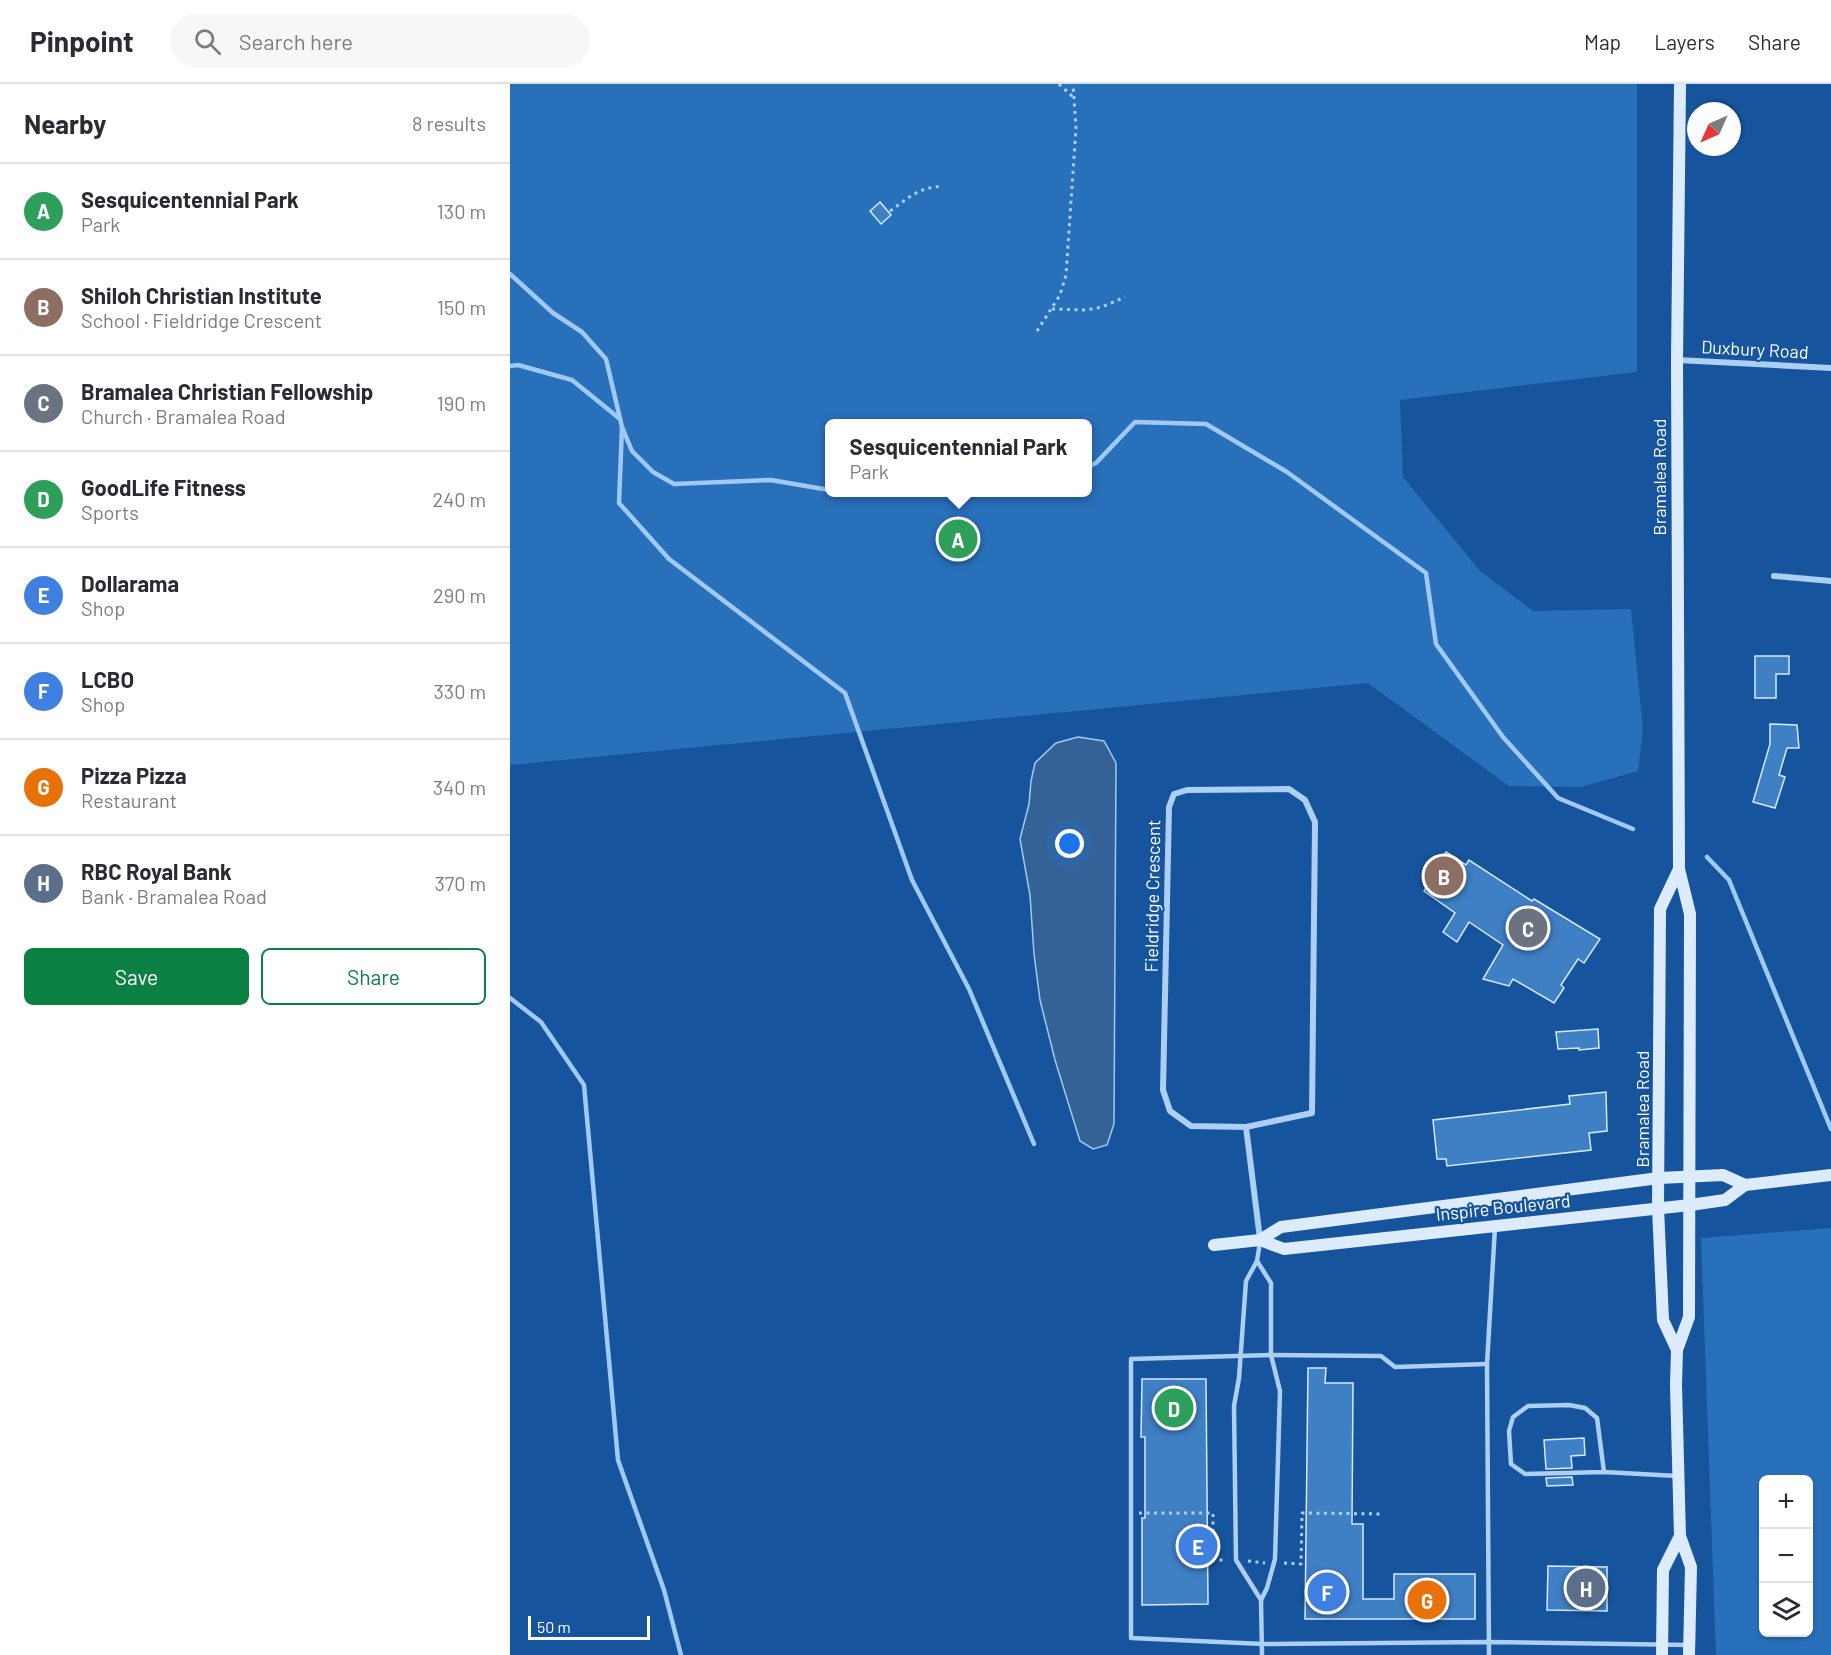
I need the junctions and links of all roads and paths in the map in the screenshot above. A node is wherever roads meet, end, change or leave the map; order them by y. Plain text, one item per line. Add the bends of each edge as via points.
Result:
1 (1059, 84) edge
2 (1073, 84) edge
3 (1680, 84) edge
4 (1074, 98) junction
5 (943, 186) dead end
6 (890, 211) dead end
7 (1125, 297) dead end
8 (1052, 309) junction
9 (1037, 332) dead end
10 (1677, 360) junction
11 (1831, 368) edge
12 (1774, 576) dead end
13 (1831, 581) edge
14 (1679, 869) junction
15 (1246, 1127) junction
16 (1831, 1175) edge
17 (1690, 1176) junction
18 (1659, 1178) junction
19 (1745, 1185) junction
20 (1690, 1205) junction
21 (1658, 1208) junction
22 (1494, 1227) junction
23 (1260, 1240) junction
24 (1214, 1245) dead end
25 (1257, 1261) junction
26 (1677, 1350) junction
27 (1270, 1355) junction
28 (1241, 1356) junction
29 (1488, 1364) junction
30 (1604, 1472) junction
31 (1679, 1476) junction
32 (1131, 1513) junction
33 (1213, 1513) dead end
34 (1680, 1536) junction
35 (1261, 1600) junction
36 (1489, 1642) junction
37 (1263, 1644) junction
38 (1689, 1650) edge
39 (1662, 1651) edge
40 (1262, 1655) edge
41 (1489, 1655) edge

1 - 4 path
2 - 4 path
3 - 10 main road, Bramalea Road
4 - 8 path via 1076,128 1066,275
5 - 6 path via 926,187
7 - 8 path via 1086,310
8 - 9 path
10 - 11 street, Duxbury Road
10 - 14 main road, Bramalea Road
12 - 13 street
14 - 17 main road, Bramalea Road via 1690,914
14 - 18 main road, Bramalea Road via 1660,909
15 - 15 street, Fieldridge Crescent via 1191,1126 1170,1111 1163,1090 1168,807 1174,795 1187,790 1289,789 1305,800 1315,822 1312,1113
15 - 23 street
16 - 19 main road, Inspire Boulevard
17 - 18 main road, Inspire Boulevard
17 - 19 main road, Inspire Boulevard via 1723,1175
17 - 20 main road, Bramalea Road
18 - 21 main road, Bramalea Road
18 - 23 main road, Inspire Boulevard via 1281,1227
19 - 20 main road, Inspire Boulevard via 1725,1200
20 - 21 main road, Inspire Boulevard
20 - 26 main road, Bramalea Road via 1689,1317
21 - 22 main road, Inspire Boulevard
21 - 26 main road, Bramalea Road via 1663,1320
22 - 23 main road, Inspire Boulevard via 1284,1249
22 - 29 lane
23 - 24 main road, Inspire Boulevard
23 - 25 lane
25 - 27 lane via 1270,1283
25 - 28 lane via 1246,1281
26 - 31 main road, Bramalea Road
27 - 28 lane
27 - 29 lane via 1381,1356 1395,1367
27 - 35 lane via 1280,1391 1275,1559
28 - 32 lane via 1131,1359
28 - 35 lane via 1234,1406 1236,1560
29 - 36 lane
30 - 30 lane via 1597,1418 1585,1408 1528,1406 1514,1417 1509,1431 1511,1464 1525,1474
30 - 31 lane
31 - 34 main road, Bramalea Road
32 - 33 path
32 - 37 lane via 1131,1638
34 - 38 main road, Bramalea Road via 1691,1567
34 - 39 main road, Bramalea Road via 1663,1570
35 - 37 lane
36 - 37 lane
36 - 39 lane
36 - 41 lane
37 - 40 lane
38 - 39 lane

